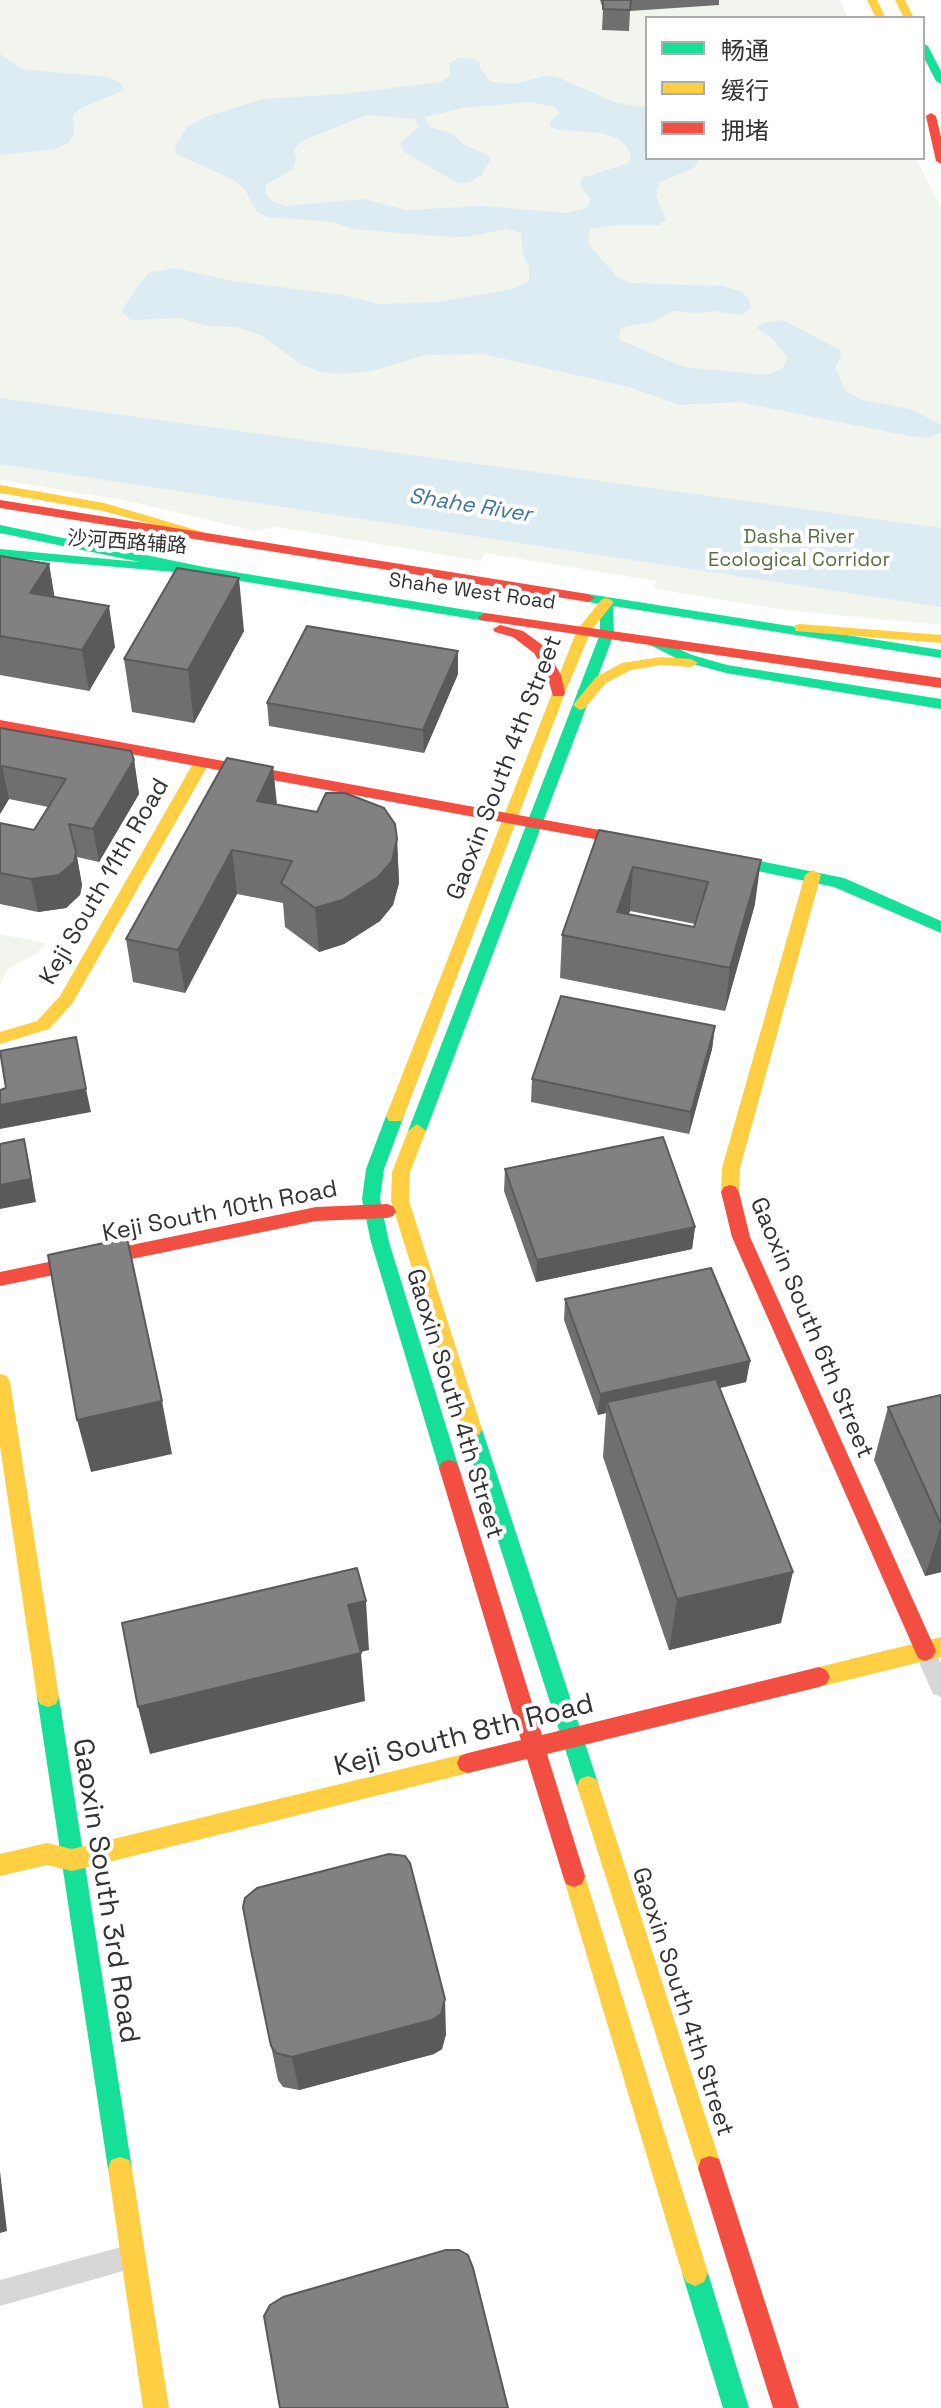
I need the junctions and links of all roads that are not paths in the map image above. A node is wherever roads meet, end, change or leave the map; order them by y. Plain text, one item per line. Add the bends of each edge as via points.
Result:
1 (925, 50) edge
2 (941, 81) edge
3 (927, 108) edge
4 (941, 135) edge
5 (941, 161) edge
6 (0, 489) edge
7 (0, 504) edge
8 (0, 529) edge
9 (225, 540) junction
10 (0, 553) edge
11 (204, 571) junction
12 (607, 602) junction
13 (433, 610) junction
14 (752, 625) junction
15 (584, 630) junction
16 (607, 634) junction
17 (941, 639) edge
18 (655, 642) junction
19 (941, 654) edge
20 (822, 665) junction
21 (726, 669) junction
22 (941, 683) edge
23 (558, 693) junction
24 (941, 704) edge
25 (580, 705) junction
26 (0, 725) edge
27 (202, 762) junction
28 (510, 819) junction
29 (534, 823) junction
30 (639, 843) edge
31 (715, 857) edge
32 (813, 875) junction
33 (941, 927) edge
34 (0, 1038) edge
35 (372, 1205) junction
36 (401, 1206) junction
37 (0, 1264) edge
38 (0, 1279) edge
39 (0, 1382) edge
40 (933, 1649) edge
41 (941, 1687) edge
42 (573, 1738) junction
43 (534, 1747) junction
44 (72, 1860) junction
45 (0, 1865) edge
46 (132, 2257) junction
47 (0, 2293) edge
48 (156, 2408) edge
49 (736, 2408) edge
50 (786, 2408) edge

1 - 2 main road
3 - 4 main road
3 - 5 main road
6 - 9 main road via 104,507
7 - 9 main road, Shahe West Road
8 - 11 main road, Shahe West Road
9 - 12 main road, Shahe West Road
10 - 11 main road, 沙河西路辅路
11 - 13 main road, Shahe West Road
12 - 14 main road, Shahe West Road
12 - 15 main road, Gaoxin South 4th Street
12 - 16 main road, Gaoxin South 4th Street
13 - 15 main road, Shahe West Road
13 - 23 main road via 532,642 549,663
14 - 17 main road
14 - 19 main road, Shahe West Road
15 - 16 main road, Shahe West Road
15 - 23 main road, Gaoxin South 4th Street
16 - 18 main road, Shahe West Road
16 - 25 main road, Gaoxin South 4th Street
18 - 20 main road, Shahe West Road
18 - 21 main road
20 - 22 main road, Shahe West Road
20 - 24 main road
21 - 24 main road
21 - 25 main road via 672,661 627,666 601,680
23 - 28 main road, Gaoxin South 4th Street
25 - 29 main road, Gaoxin South 4th Street
26 - 27 main road
27 - 28 main road
27 - 34 main road, Keji South 11th Road via 61,1007 43,1025
28 - 29 main road
28 - 35 main road, Gaoxin South 4th Street via 375,1169
29 - 30 main road
29 - 36 main road, Gaoxin South 4th Street via 401,1172
31 - 32 main road
32 - 33 main road
32 - 40 main road, Gaoxin South 6th Street via 731,1168 730,1201 741,1237
35 - 36 main road, Keji South 10th Road
35 - 37 main road, Keji South 10th Road via 315,1199
35 - 38 main road, Keji South 10th Road
35 - 43 main road, Gaoxin South 4th Street
36 - 42 main road, Gaoxin South 4th Street
39 - 44 main road, Gaoxin South 3rd Road
40 - 41 street
40 - 42 main road, Keji South 8th Road
42 - 43 main road, Keji South 8th Road
42 - 50 main road, Gaoxin South 4th Street
43 - 44 main road, Keji South 8th Road
43 - 49 main road, Gaoxin South 4th Street
44 - 45 main road, Keji South 8th Road via 47,1854
44 - 46 main road, Gaoxin South 3rd Road
46 - 47 street
46 - 48 main road, Gaoxin South 3rd Road

